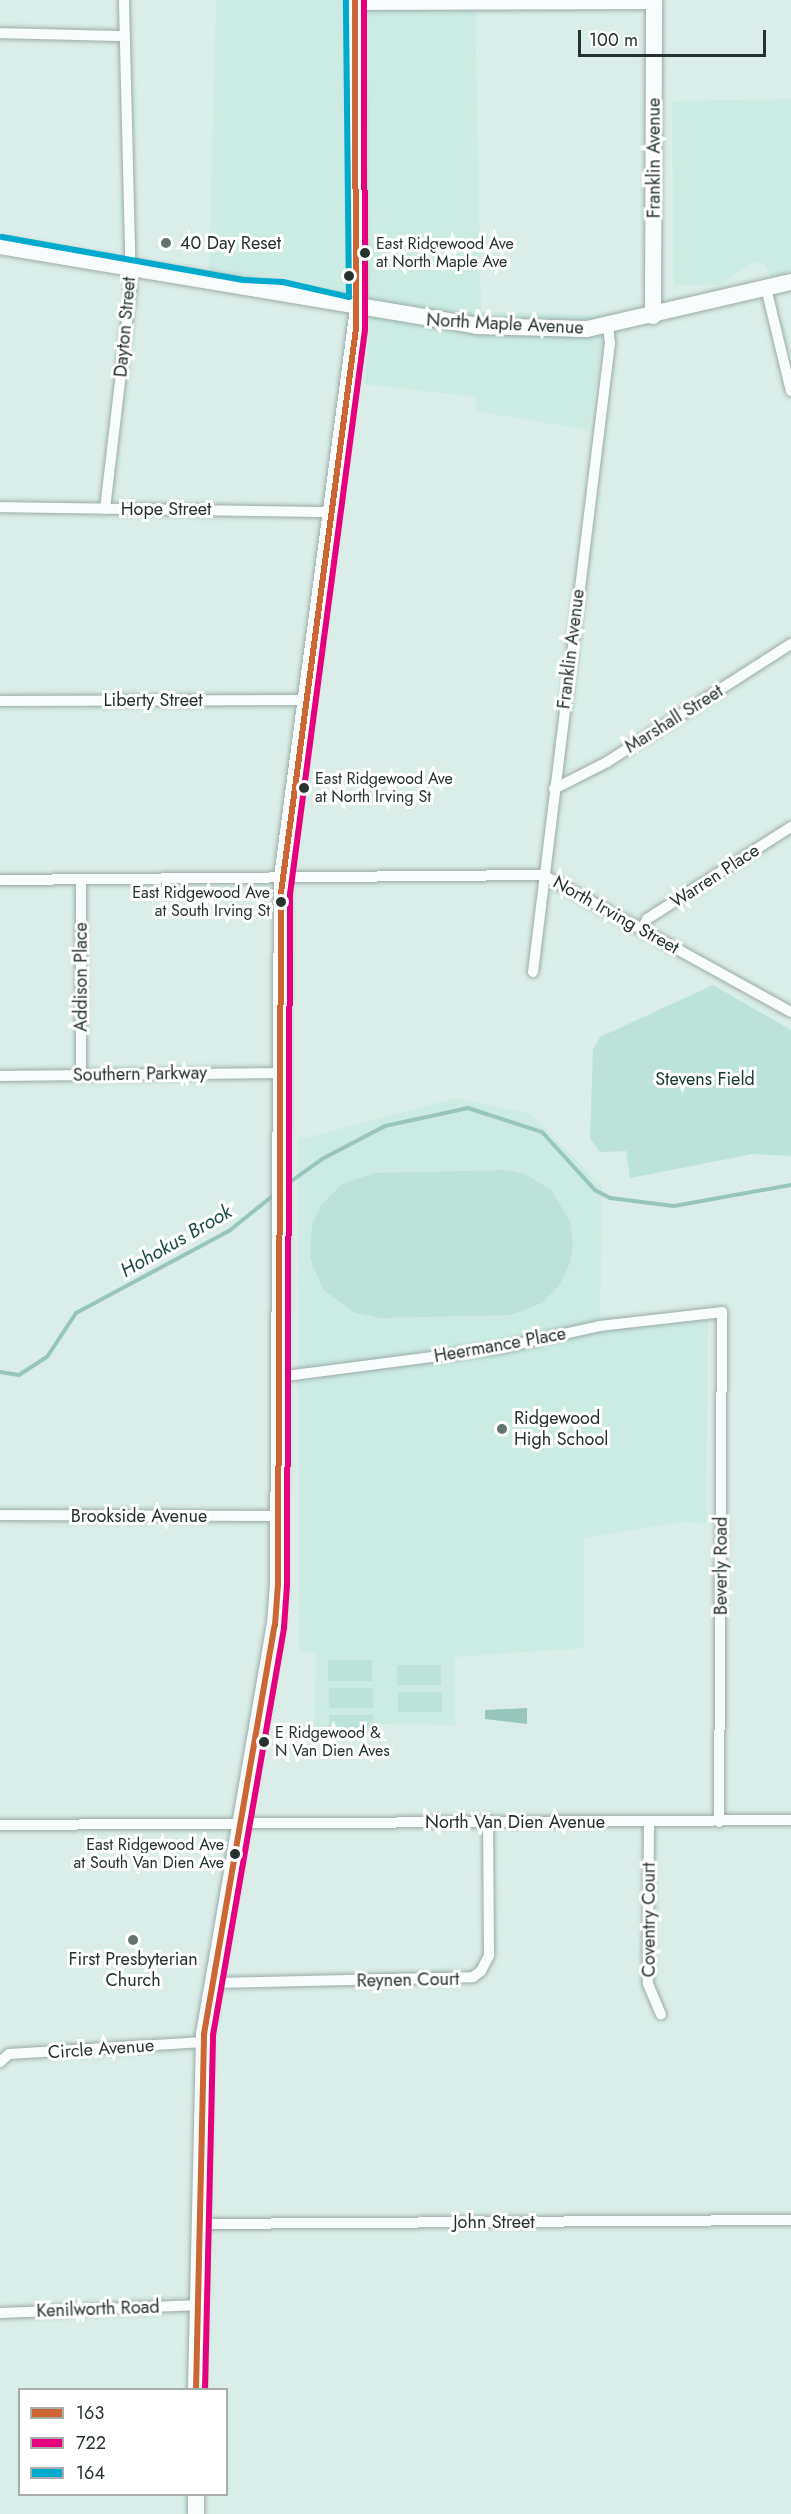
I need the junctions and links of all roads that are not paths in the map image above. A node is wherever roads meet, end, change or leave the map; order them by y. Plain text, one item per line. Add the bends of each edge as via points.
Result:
1 (123, 0) edge
2 (355, 2) edge
3 (654, 2) edge
4 (0, 33) edge
5 (124, 36) junction
6 (0, 246) edge
7 (130, 270) junction
8 (791, 282) edge
9 (766, 288) junction
10 (358, 308) junction
11 (653, 316) junction
12 (608, 326) junction
13 (791, 391) edge
14 (0, 507) edge
15 (105, 509) junction
16 (331, 512) junction
17 (791, 644) edge
18 (306, 700) junction
19 (0, 701) edge
20 (554, 789) junction
21 (791, 827) edge
22 (543, 875) junction
23 (282, 877) junction
24 (81, 879) junction
25 (0, 880) edge
26 (642, 928) junction
27 (532, 972) dead end
28 (791, 1012) edge
29 (279, 1073) junction
30 (81, 1075) junction
31 (0, 1076) edge
32 (722, 1312) joint
33 (278, 1377) junction
34 (0, 1515) edge
35 (278, 1516) junction
36 (488, 1820) junction
37 (791, 1820) edge
38 (719, 1821) junction
39 (239, 1823) junction
40 (649, 1823) junction
41 (0, 1825) edge
42 (215, 1983) junction
43 (661, 2014) dead end
44 (204, 2042) junction
45 (0, 2062) edge
46 (791, 2220) edge
47 (198, 2223) junction
48 (196, 2305) junction
49 (0, 2313) edge
50 (196, 2388) edge
51 (196, 2496) edge
52 (196, 2514) edge

1 - 5 street, Dayton Street
2 - 3 street
2 - 10 street
3 - 11 main road, Franklin Avenue
4 - 5 street
5 - 7 street, Dayton Street
6 - 7 main road, North Maple Avenue
7 - 10 main road, North Maple Avenue via 243,289 282,291
7 - 15 street, Dayton Street
8 - 9 main road, North Maple Avenue
9 - 11 main road, North Maple Avenue
9 - 13 street
10 - 12 main road, North Maple Avenue via 452,324 577,330
10 - 16 main road
11 - 12 main road, North Maple Avenue
12 - 20 street, Franklin Avenue via 610,343
14 - 15 street, Hope Street
15 - 16 street, Hope Street
16 - 18 main road
17 - 20 street, Marshall Street via 607,762
18 - 19 street, Liberty Street
18 - 23 main road
20 - 22 street, Franklin Avenue
21 - 26 street, Warren Place via 647,920
22 - 23 street, North Irving Street
22 - 26 street, North Irving Street
22 - 27 street, Franklin Avenue
23 - 24 street, North Irving Street
23 - 29 main road
24 - 25 street, North Irving Street
24 - 30 street, Addison Place
26 - 28 street, North Irving Street
29 - 30 street, Southern Parkway
29 - 33 main road
30 - 31 street, Southern Parkway
32 - 33 street, Heermance Place via 586,1330 500,1348
32 - 38 street, Beverly Road
33 - 35 main road
34 - 35 street, Brookside Avenue
35 - 39 main road via 275,1625
36 - 39 street, North Van Dien Avenue
36 - 40 street, North Van Dien Avenue
36 - 42 street, Reynen Court via 489,1955 481,1971 472,1977
37 - 38 street, North Van Dien Avenue
38 - 40 street, North Van Dien Avenue
39 - 41 street, North Van Dien Avenue
39 - 42 main road
40 - 43 street, Coventry Court via 648,1984
42 - 44 main road
44 - 45 street, Circle Avenue via 9,2054
44 - 47 main road
46 - 47 street, John Street
47 - 48 main road
48 - 49 street, Kenilworth Road
48 - 50 main road
51 - 52 main road

